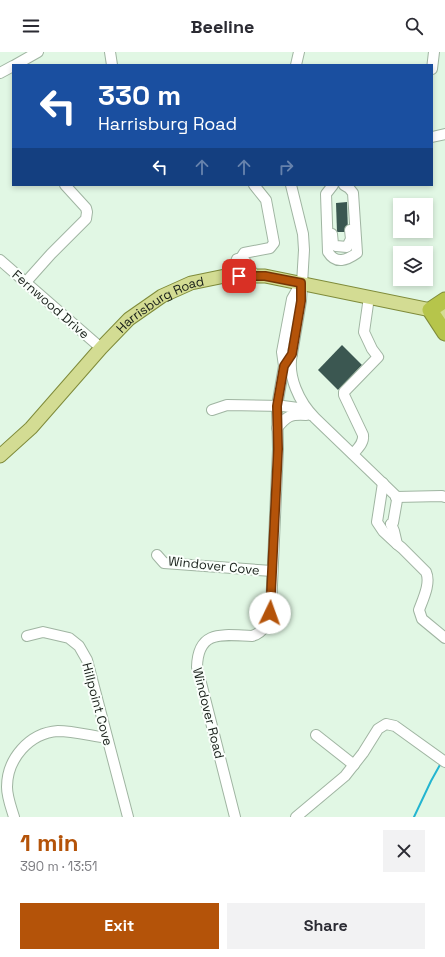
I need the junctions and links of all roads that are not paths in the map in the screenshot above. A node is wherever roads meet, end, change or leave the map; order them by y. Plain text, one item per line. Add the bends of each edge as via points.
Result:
1 (38, 52) edge
2 (110, 52) edge
3 (299, 52) edge
4 (434, 52) edge
5 (19, 64) edge
6 (112, 64) edge
7 (296, 64) edge
8 (433, 64) edge
9 (12, 68) edge
10 (0, 73) edge
11 (445, 134) edge
12 (433, 137) edge
13 (66, 186) edge
14 (255, 186) edge
15 (291, 186) edge
16 (333, 186) edge
17 (345, 186) edge
18 (347, 186) edge
19 (241, 258) junction
20 (0, 260) edge
21 (230, 276) junction
22 (255, 276) junction
23 (26, 282) junction
24 (301, 283) junction
25 (370, 297) junction
26 (445, 300) edge
27 (430, 310) junction
28 (445, 312) edge
29 (445, 333) edge
30 (101, 348) junction
31 (292, 354) junction
32 (284, 366) junction
33 (277, 406) junction
34 (212, 410) dead end
35 (313, 416) junction
36 (277, 428) junction
37 (353, 454) junction
38 (0, 456) edge
39 (383, 483) junction
40 (396, 497) junction
41 (445, 497) edge
42 (391, 524) junction
43 (380, 528) junction
44 (397, 544) junction
45 (157, 555) dead end
46 (272, 571) junction
47 (27, 636) dead end
48 (444, 636) edge
49 (316, 735) dead end
50 (107, 738) junction
51 (445, 762) edge
52 (354, 765) junction
53 (14, 817) edge
54 (128, 817) edge
55 (235, 817) edge
56 (296, 817) edge

1 - 5 street
2 - 6 street
3 - 7 street
4 - 8 street
9 - 10 street
11 - 12 street
13 - 23 street via 86,208 86,219
14 - 19 street via 266,200 274,243 270,248 244,253
15 - 24 street, Windover Road via 304,250
16 - 17 street via 330,196 333,244 347,247 351,239 351,209
16 - 18 street via 326,194 328,252 337,260 348,260 357,252 353,193
19 - 21 street via 237,259
19 - 22 street
20 - 23 street, Fernwood Drive
21 - 22 main road, Harrisburg Road
21 - 30 main road, Harrisburg Road via 191,283 162,296 129,319
22 - 24 main road, Harrisburg Road
23 - 30 street, Fernwood Drive
24 - 25 main road, Harrisburg Road
24 - 31 street, Windover Road via 301,301
24 - 32 street, Windover Road via 292,299 282,352
25 - 27 main road, Harrisburg Road
25 - 37 street via 364,332 378,358 344,392 364,440
26 - 27 highway
27 - 28 main road, Harrisburg Road
27 - 29 highway
30 - 38 main road, Harrisburg Road via 31,428
31 - 32 street, Windover Road
31 - 35 street via 290,363 296,390
32 - 33 street, Windover Road
33 - 34 street via 228,405
33 - 35 street via 298,408
33 - 36 street, Windover Road
35 - 36 street via 294,414
35 - 37 street
36 - 46 street, Windover Road
37 - 39 street
39 - 40 street
39 - 43 street via 377,518
40 - 41 street
40 - 42 street
42 - 43 street
42 - 44 street
43 - 44 street
44 - 48 street via 426,572 428,582 419,610 420,615
45 - 46 street, Windover Cove via 164,563
46 - 55 street, Windover Road via 270,613 264,629 252,636 212,637 202,646 197,658 197,667
47 - 50 street, Hillpoint Cove via 43,632 63,636 74,641 82,649
49 - 52 street
50 - 53 street via 59,731 40,736 27,744 17,754 8,774 7,794
50 - 54 street, Hillpoint Cove
51 - 52 street via 395,726 386,724 378,729
52 - 56 street via 335,785

